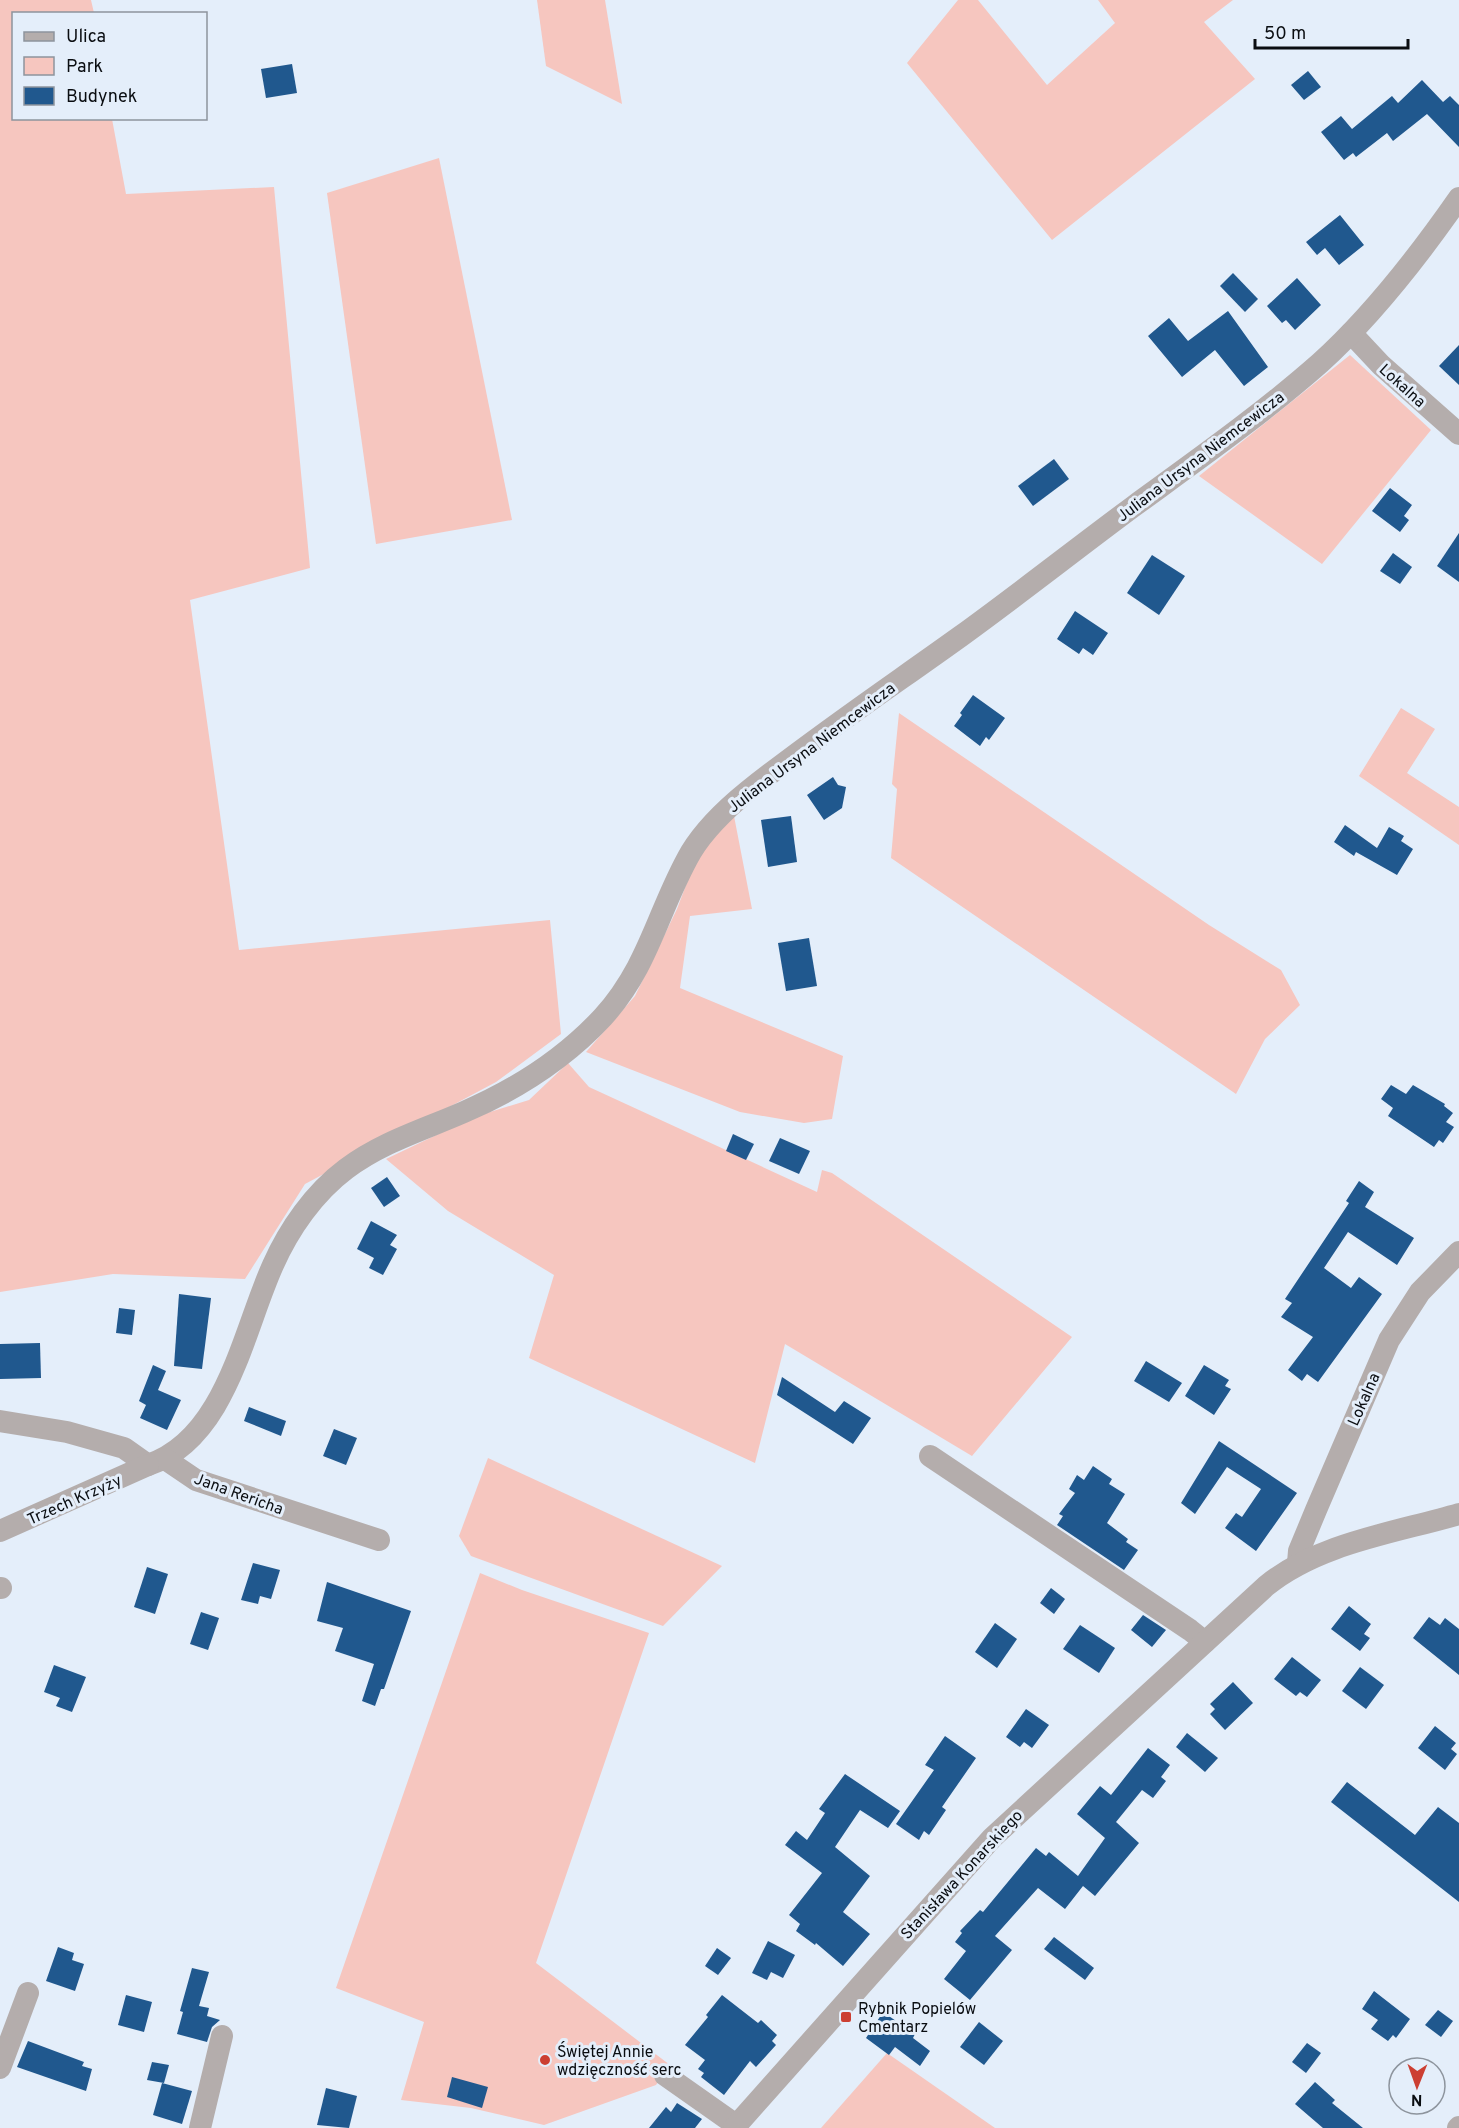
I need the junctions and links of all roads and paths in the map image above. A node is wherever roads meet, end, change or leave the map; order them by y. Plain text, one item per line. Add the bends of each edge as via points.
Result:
1 (1459, 198) edge
2 (1351, 333) junction
3 (1459, 434) edge
4 (1459, 1252) edge
5 (0, 1421) edge
6 (930, 1456) dead end
7 (157, 1462) junction
8 (1459, 1514) edge
9 (0, 1531) edge
10 (379, 1540) dead end
11 (1298, 1563) junction
12 (1204, 1642) junction
13 (28, 1993) dead end
14 (222, 2036) dead end
15 (0, 2068) edge
16 (665, 2075) dead end
17 (735, 2126) edge
18 (200, 2128) edge

1 - 2 street, Juliana Ursyna Niemcewicza
2 - 3 street, Lokalna
2 - 7 street, Juliana Ursyna Niemcewicza via 1260,412 743,795 693,848 640,966 605,1015 585,1035 504,1093 378,1147 342,1172 300,1216 283,1244 246,1342 205,1420 182,1449
4 - 11 street, Lokalna via 1420,1292 1389,1340 1299,1551
5 - 7 street, Jana Rericha via 67,1432
6 - 12 street
7 - 9 street, Trzech Krzyży
7 - 10 street, Jana Rericha via 196,1480
8 - 11 street, Stanisława Konarskiego
11 - 12 street, Stanisława Konarskiego
12 - 17 street, Stanisława Konarskiego via 992,1838
13 - 15 street
14 - 18 street
16 - 17 street, Stanisława Konarskiego

